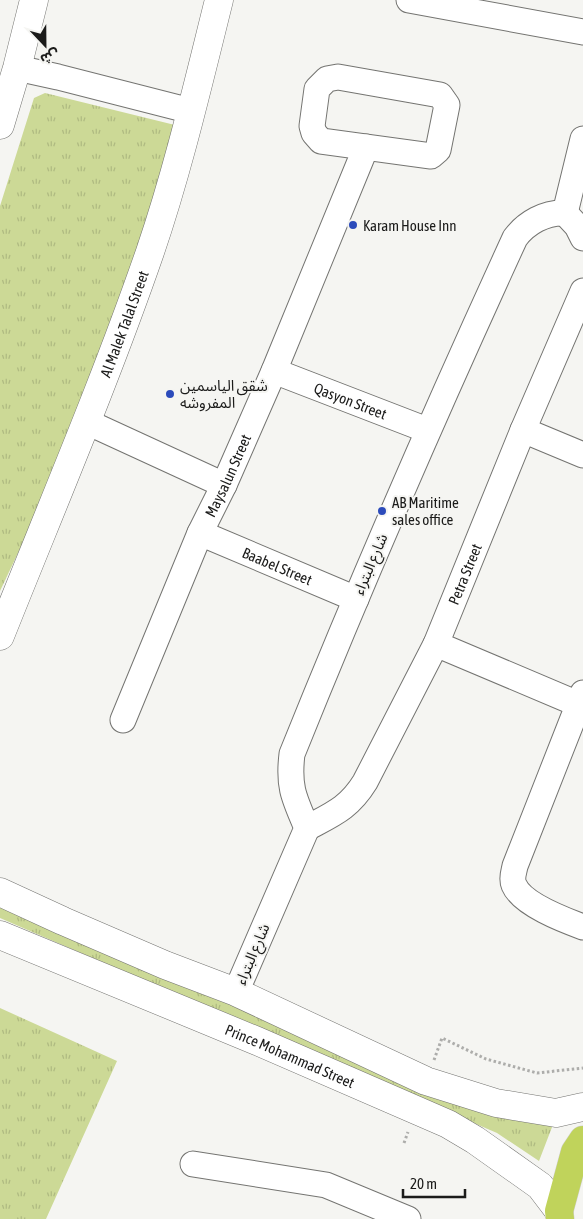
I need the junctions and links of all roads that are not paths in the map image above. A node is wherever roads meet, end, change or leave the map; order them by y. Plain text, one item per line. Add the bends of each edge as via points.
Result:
1 (34, 0) edge
2 (219, 0) edge
3 (424, 2) edge
4 (583, 32) edge
5 (17, 68) junction
6 (191, 111) junction
7 (0, 125) edge
8 (583, 139) edge
9 (366, 147) junction
10 (565, 212) junction
11 (583, 238) edge
12 (583, 291) edge
13 (274, 371) junction
14 (88, 422) junction
15 (427, 430) junction
16 (522, 430) junction
17 (583, 454) edge
18 (224, 484) junction
19 (200, 533) junction
20 (356, 599) junction
21 (0, 636) edge
22 (436, 644) junction
23 (580, 699) edge
24 (123, 720) dead end
25 (307, 828) junction
26 (0, 892) edge
27 (583, 927) edge
28 (0, 935) edge
29 (236, 992) junction
30 (583, 1107) edge
31 (583, 1140) edge
32 (193, 1164) dead end
33 (560, 1215) edge
34 (408, 1219) edge

1 - 5 main road
2 - 6 main road, Al Malek Talal Street
3 - 4 street
5 - 6 street
5 - 7 main road
6 - 14 main road, Al Malek Talal Street via 150,251
8 - 10 street
9 - 9 street via 321,141 314,133 317,89 327,79 347,78 440,95 447,105 438,150 431,156
9 - 13 street, Maysalun Street
10 - 11 street
10 - 15 street, شارع البتراء via 536,220 523,227 515,238
12 - 16 street, Petra Street
13 - 15 street, Qasyon Street
13 - 18 street, Maysalun Street
14 - 18 street
14 - 21 main road, Al Malek Talal Street
15 - 20 street, شارع البتراء
16 - 17 street
16 - 22 street, Petra Street
18 - 19 street, Maysalun Street
19 - 20 street, Baabel Street
19 - 24 street, Maysalun Street
20 - 25 street, شارع البتراء via 292,754 290,782
22 - 23 street
22 - 25 street, Petra Street via 357,796 339,811
23 - 27 street via 512,878 514,886 531,903
25 - 29 street, شارع البتراء
26 - 29 main road
28 - 33 main road, Prince Mohammad Street via 448,1124 540,1186
29 - 30 main road via 426,1081 496,1103 556,1113
31 - 33 highway via 575,1152
32 - 34 street via 326,1186

